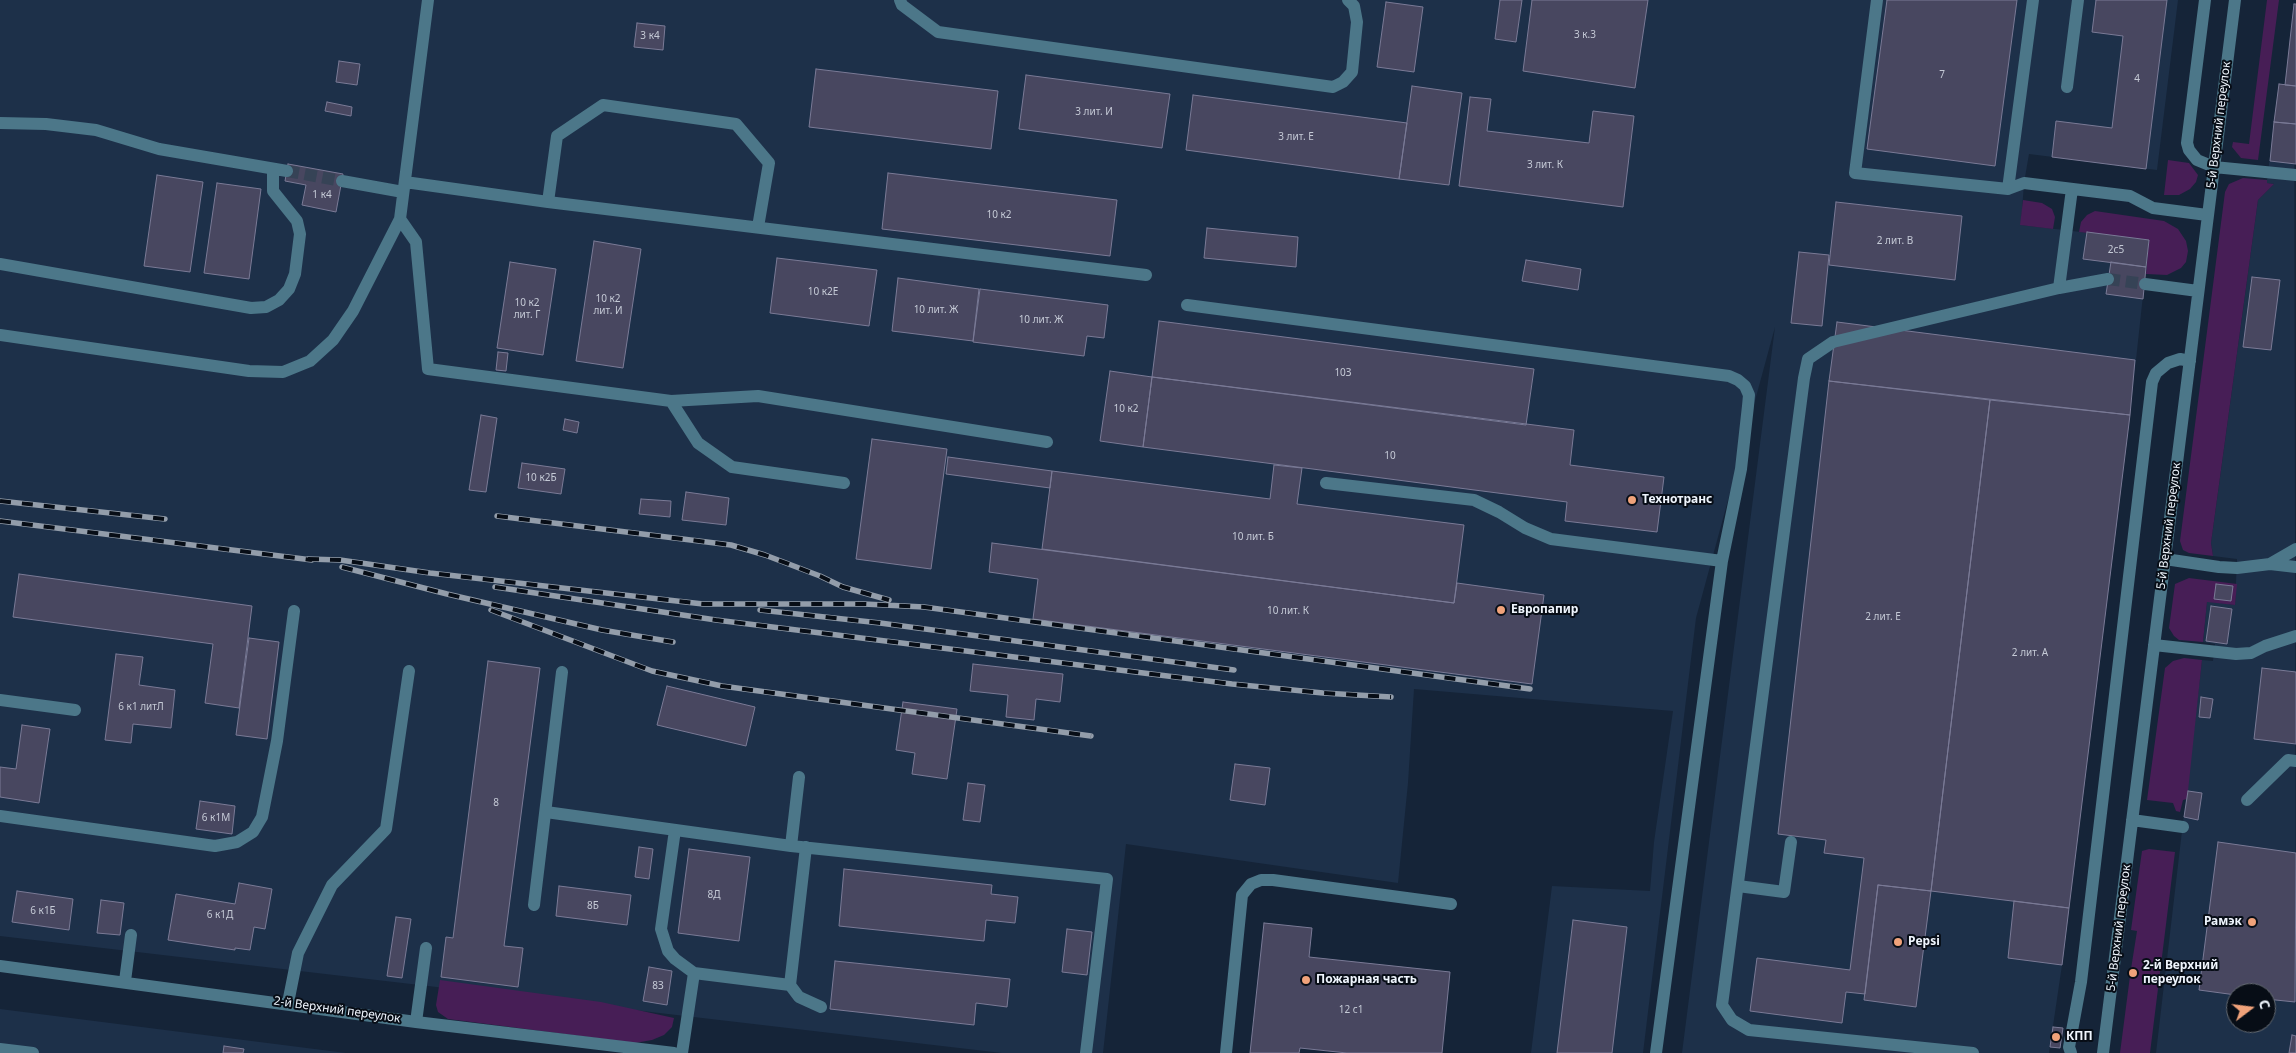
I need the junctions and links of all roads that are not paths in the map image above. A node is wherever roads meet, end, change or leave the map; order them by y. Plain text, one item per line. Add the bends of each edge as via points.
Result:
1 (428, 0) edge
2 (900, 0) edge
3 (1348, 0) edge
4 (1877, 0) edge
5 (2034, 0) edge
6 (2078, 0) edge
7 (2205, 0) edge
8 (2235, 0) edge
9 (2067, 87) dead end
10 (0, 123) edge
11 (2214, 167) junction
12 (273, 169) junction
13 (287, 171) tunnel mouth
14 (2296, 175) edge
15 (342, 181) tunnel mouth
16 (404, 187) junction
17 (2008, 189) junction
18 (2072, 189) junction
19 (548, 202) junction
20 (2207, 215) junction
21 (400, 219) junction
22 (758, 227) junction
23 (0, 264) edge
24 (1146, 275) dead end
25 (2108, 279) tunnel mouth
26 (2145, 284) tunnel mouth
27 (2059, 288) junction
28 (2198, 290) junction
29 (1187, 305) dead end
30 (0, 334) edge
31 (2190, 362) junction
32 (671, 401) junction
33 (1047, 442) dead end
34 (1326, 482) dead end
35 (844, 483) dead end
36 (2296, 549) edge
37 (2165, 559) junction
38 (1722, 561) junction
39 (2270, 564) junction
40 (2296, 567) edge
41 (294, 611) dead end
42 (2296, 636) edge
43 (2154, 645) junction
44 (409, 671) dead end
45 (562, 672) dead end
46 (0, 700) edge
47 (75, 710) dead end
48 (2296, 761) edge
49 (799, 777) dead end
50 (2247, 800) dead end
51 (546, 812) junction
52 (0, 816) edge
53 (2132, 820) junction
54 (2183, 827) dead end
55 (674, 830) junction
56 (1791, 842) dead end
57 (791, 846) junction
58 (806, 848) junction
59 (1738, 886) junction
60 (1451, 904) dead end
61 (534, 905) dead end
62 (131, 935) dead end
63 (426, 948) dead end
64 (0, 966) edge
65 (694, 973) junction
66 (125, 981) junction
67 (790, 985) junction
68 (288, 1003) junction
69 (821, 1007) dead end
70 (416, 1022) junction
71 (573, 1047) edge
72 (0, 1049) edge
73 (33, 1053) edge
74 (674, 1053) edge
75 (682, 1053) edge
76 (1086, 1053) edge
77 (1226, 1053) edge
78 (1656, 1053) edge
79 (1973, 1053) edge
80 (2072, 1053) edge
81 (2104, 1053) edge

1 - 16 street
2 - 3 street via 902,5 938,32 1333,87 1352,72 1357,22 1354,6
4 - 17 street via 1855,173
5 - 17 street
6 - 9 street
7 - 11 street via 2187,143 2197,160
8 - 11 street, 5-й Верхний переулок
10 - 12 street via 96,130 159,149
11 - 14 street
11 - 20 street, 5-й Верхний переулок
12 - 13 street
12 - 23 street via 273,191 297,221 300,234 295,274 289,289 266,307 251,308
15 - 16 street
16 - 19 street
16 - 21 street
17 - 18 street via 2024,183
18 - 20 street via 2130,196 2153,208
18 - 27 street
19 - 22 street
19 - 22 street via 557,136 603,105 736,124 768,164
20 - 28 street, 5-й Верхний переулок
21 - 30 street via 353,311 333,340 310,362 283,372 249,371
21 - 32 street via 416,242 428,369
22 - 24 street
25 - 27 street
26 - 28 street
27 - 59 street via 1833,342 1808,359
28 - 31 street, 5-й Верхний переулок
29 - 38 street via 1729,376 1738,380 1749,395 1742,469
31 - 37 street, 5-й Верхний переулок
31 - 80 street via 2180,359 2168,363 2156,373 2152,382 2081,982 2069,1047
32 - 33 street via 758,396
32 - 35 street via 698,443 732,468
34 - 38 street via 1474,500 1551,539
36 - 39 street
37 - 39 street via 2237,568
37 - 43 street, 5-й Верхний переулок
38 - 78 street
39 - 40 street
41 - 52 street via 262,817 253,832 237,842 215,846
42 - 43 street via 2251,653 2236,654
43 - 53 street, 5-й Верхний переулок
44 - 68 street via 386,829 332,885 298,953
45 - 51 street
46 - 47 street
48 - 50 street via 2288,760
49 - 57 street
51 - 55 street
51 - 61 street
53 - 54 street
53 - 81 street, 5-й Верхний переулок
55 - 57 street
55 - 65 street via 660,928 668,951
56 - 59 street via 1784,892
57 - 58 street
58 - 67 street
58 - 76 street via 1107,879
59 - 79 street via 1722,995 1722,1004 1732,1020 1748,1030
60 - 77 street via 1274,880 1251,884 1242,895
62 - 66 street
63 - 70 street
64 - 66 street, 2-й Верхний переулок
65 - 67 street
65 - 75 street
66 - 68 street, 2-й Верхний переулок
67 - 69 street via 799,996
68 - 70 street, 2-й Верхний переулок
70 - 71 street, 2-й Верхний переулок
71 - 74 street, 2-й Верхний переулок
72 - 73 street

